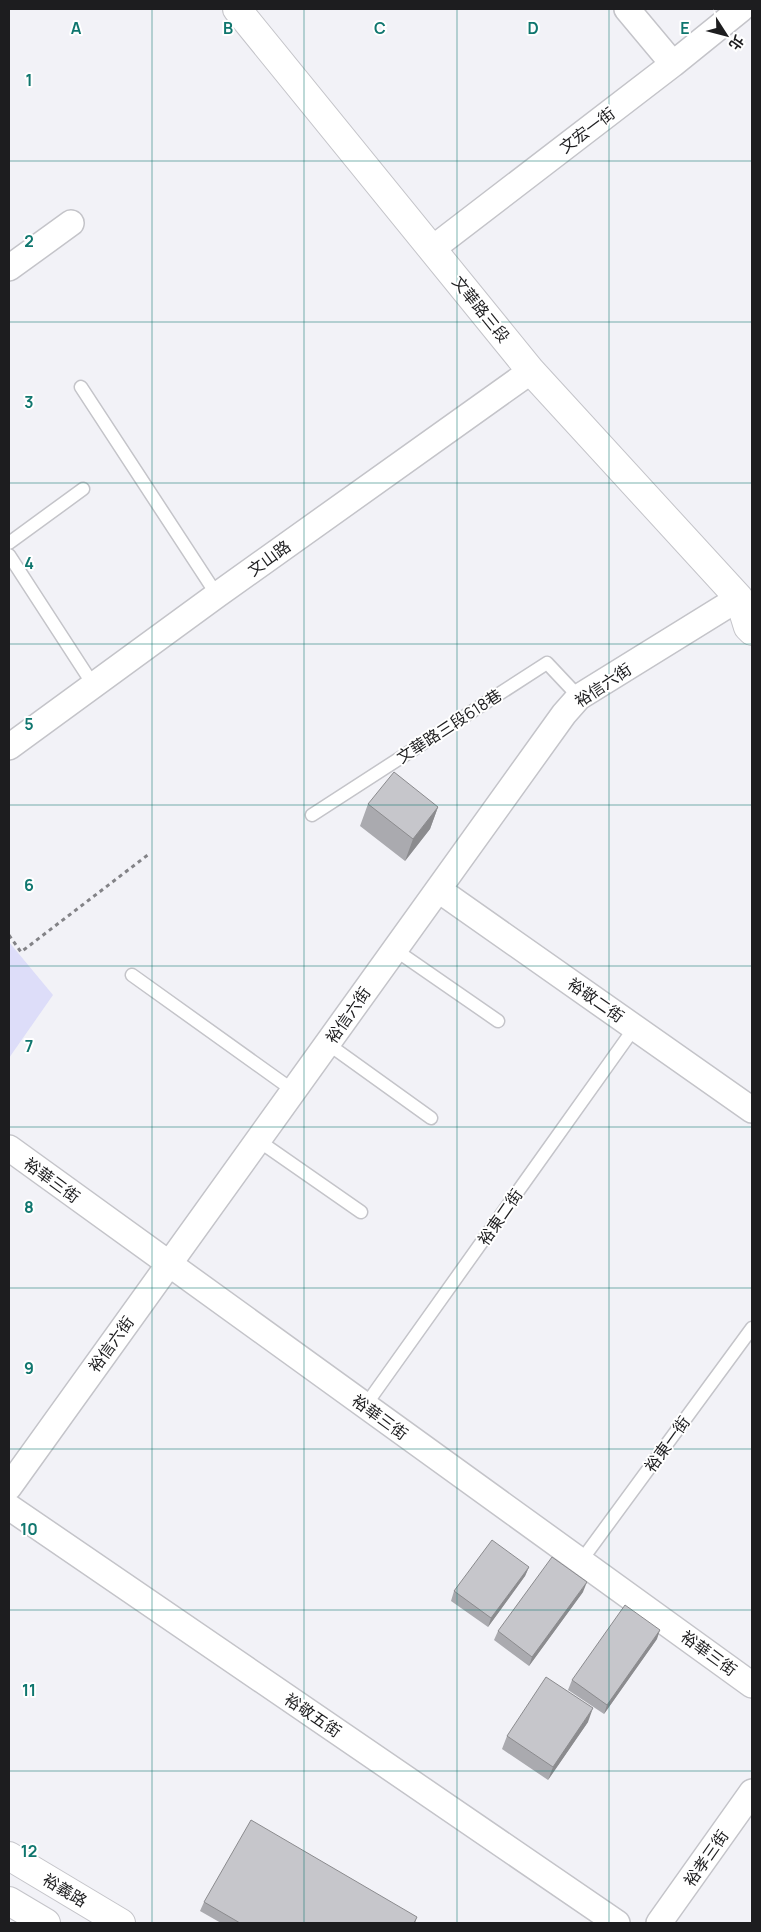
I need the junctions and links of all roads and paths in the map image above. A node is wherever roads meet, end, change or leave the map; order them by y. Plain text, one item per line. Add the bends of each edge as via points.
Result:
1 (237, 9) edge
2 (627, 9) edge
3 (741, 9) edge
4 (673, 64) junction
5 (71, 222) dead end
6 (432, 249) junction
7 (9, 268) edge
8 (531, 371) junction
9 (81, 387) dead end
10 (83, 488) dead end
11 (9, 543) edge
12 (9, 555) edge
13 (217, 595) junction
14 (746, 600) edge
15 (752, 631) edge
16 (94, 686) junction
17 (579, 697) junction
18 (12, 736) edge
19 (312, 815) dead end
20 (149, 854) dead end
21 (439, 890) junction
22 (9, 936) edge
23 (394, 950) junction
24 (132, 975) dead end
25 (498, 1021) dead end
26 (635, 1027) junction
27 (328, 1044) junction
28 (294, 1091) junction
29 (752, 1110) edge
30 (430, 1118) dead end
31 (259, 1141) junction
32 (9, 1148) edge
33 (361, 1212) dead end
34 (169, 1263) junction
35 (752, 1328) edge
36 (365, 1406) junction
37 (9, 1487) edge
38 (9, 1507) edge
39 (581, 1561) junction
40 (752, 1685) edge
41 (752, 1792) edge
42 (9, 1856) edge
43 (9, 1900) edge
44 (46, 1923) edge
45 (121, 1923) edge
46 (617, 1923) edge
47 (659, 1923) edge

1 - 6 street, 文華路三段
2 - 4 street
3 - 4 street, 文宏一街
4 - 6 street, 文宏一街
5 - 7 street
6 - 8 street, 文華路三段
8 - 13 street, 文山路
8 - 14 street, 文華路三段
9 - 13 lane
10 - 11 lane
12 - 16 lane
13 - 16 street, 文山路
14 - 15 street via 748,627
14 - 17 street, 裕信六街
16 - 18 street, 文山路
17 - 19 lane, 文華路三段618巷 via 547,663
17 - 21 street, 裕信六街
20 - 22 path via 21,952
21 - 23 street, 裕信六街
21 - 26 street, 裕敬二街
23 - 25 lane
23 - 27 street, 裕信六街
24 - 28 lane
26 - 29 street, 裕敬二街
26 - 36 lane, 裕東二街
27 - 28 street, 裕信六街
27 - 30 lane
28 - 31 street, 裕信六街
31 - 33 lane
31 - 34 street, 裕信六街
32 - 34 street, 裕華三街
34 - 36 street, 裕華三街
34 - 37 street, 裕信六街
35 - 39 lane, 裕東一街
36 - 39 street, 裕華三街
38 - 46 street, 裕敬五街
39 - 40 street, 裕華三街
41 - 47 street, 裕孝三街
42 - 45 street, 裕義路
43 - 44 street

